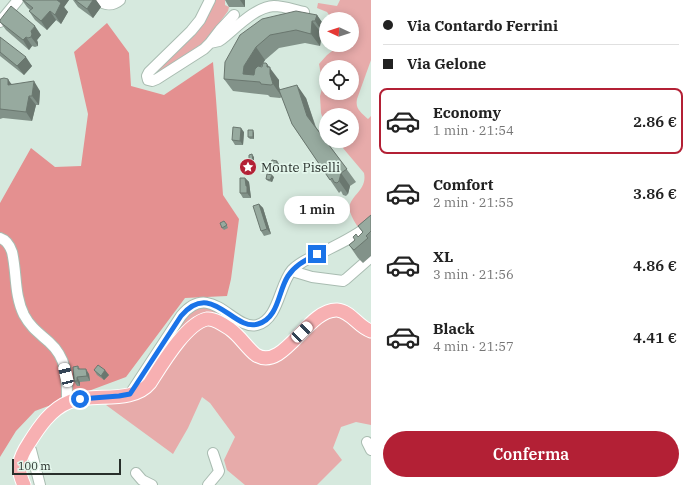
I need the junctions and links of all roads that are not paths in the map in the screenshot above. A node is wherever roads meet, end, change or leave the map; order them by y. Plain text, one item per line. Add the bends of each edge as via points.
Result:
1 (18, 0) edge
2 (97, 0) edge
3 (120, 0) edge
4 (210, 0) edge
5 (304, 12) edge
6 (234, 15) dead end
7 (0, 22) edge
8 (210, 43) junction
9 (371, 224) edge
10 (0, 238) edge
11 (371, 257) edge
12 (292, 271) junction
13 (371, 330) edge
14 (130, 394) junction
15 (67, 402) junction
16 (27, 445) junction
17 (213, 453) dead end
18 (136, 473) dead end
19 (24, 485) edge
20 (40, 485) edge
21 (152, 485) edge
22 (208, 485) edge

1 - 7 street
2 - 3 street via 109,5
4 - 8 street via 195,26 147,74 147,78 150,81 157,79
5 - 8 street via 278,6 263,8 219,41
6 - 8 street
9 - 12 street via 361,233 306,260
10 - 15 street via 11,247 17,296 24,316 55,348 64,364
11 - 12 street via 343,281 312,277
12 - 14 street via 275,309 266,320 257,325 247,324 213,304 203,303 189,308 181,316
13 - 14 main road via 363,328 346,313 337,310 328,312 315,319 278,355 266,359 256,355 225,326 207,319 183,335 146,387 140,392
14 - 15 main road
15 - 16 main road via 54,411
16 - 19 main road via 19,462
16 - 20 street via 31,450
17 - 22 street via 219,471
18 - 21 street

